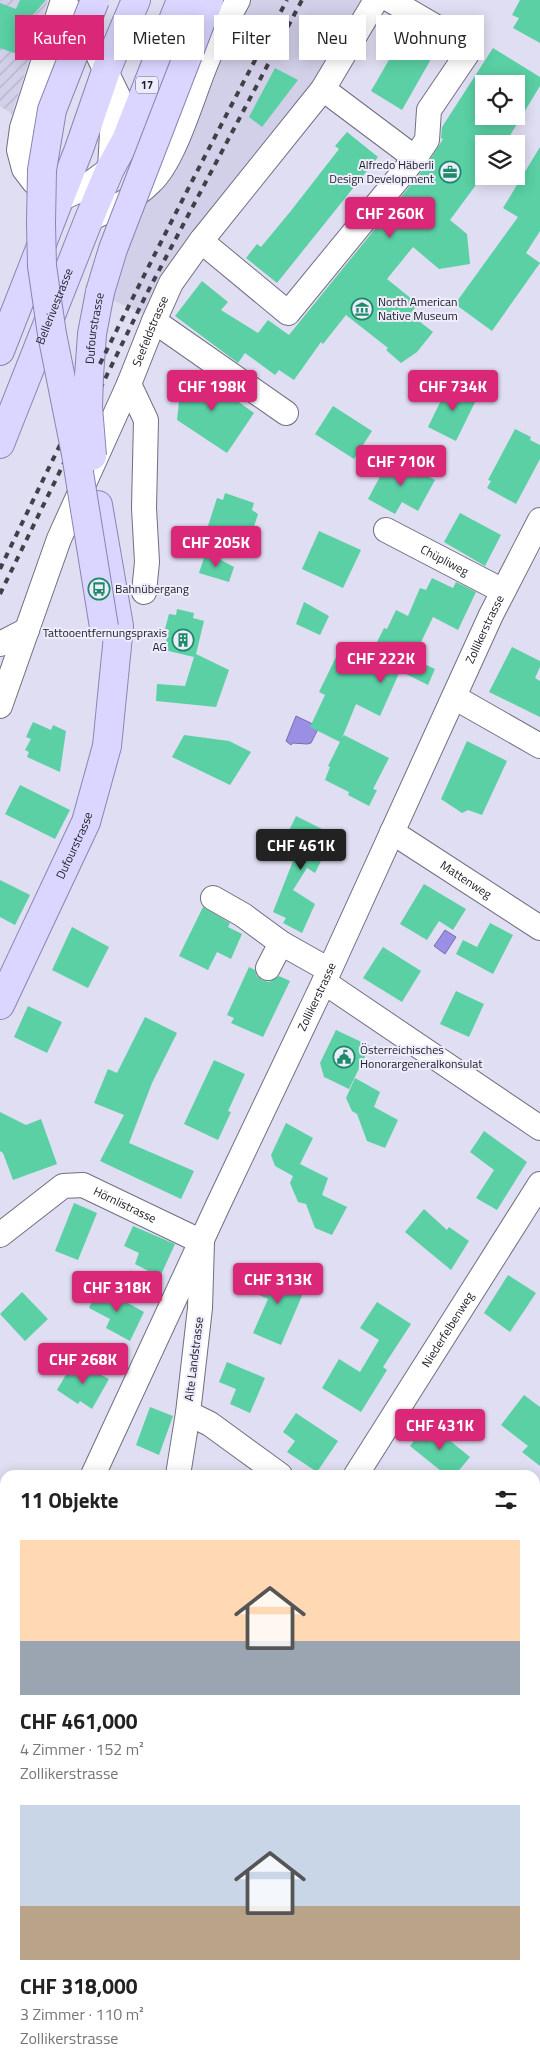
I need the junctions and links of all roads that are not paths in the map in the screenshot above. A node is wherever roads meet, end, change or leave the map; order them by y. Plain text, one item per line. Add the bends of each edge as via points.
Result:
1 (63, 0) edge
2 (95, 0) edge
3 (136, 0) edge
4 (181, 0) edge
5 (238, 0) edge
6 (376, 0) edge
7 (390, 0) edge
8 (205, 10) edge
9 (106, 71) junction
10 (323, 89) junction
11 (415, 158) junction
12 (110, 169) junction
13 (60, 199) junction
14 (89, 219) junction
15 (201, 241) junction
16 (154, 321) junction
17 (0, 351) edge
18 (129, 384) junction
19 (286, 413) dead end
20 (0, 444) edge
21 (540, 520) edge
22 (386, 530) dead end
23 (533, 548) edge
24 (504, 591) junction
25 (144, 592) dead end
26 (112, 626) junction
27 (27, 630) junction
28 (0, 644) edge
29 (454, 696) junction
30 (0, 706) edge
31 (540, 746) edge
32 (392, 832) junction
33 (213, 898) dead end
34 (540, 928) edge
35 (282, 943) junction
36 (268, 968) dead end
37 (327, 976) junction
38 (0, 1005) edge
39 (540, 1128) edge
40 (540, 1184) edge
41 (0, 1235) edge
42 (202, 1242) junction
43 (188, 1413) junction
44 (95, 1470) edge
45 (179, 1470) edge
46 (273, 1470) edge
47 (359, 1470) edge

1 - 9 street, Bellerivestrasse
1 - 13 street, Bellerivestrasse via 22,128 20,150 24,169 34,182
2 - 26 main road, Dufourstrasse, bridge via 52,110 42,170 42,266 52,334
3 - 9 main road
4 - 12 main road, Bellerivestrasse / 17 via 126,140
5 - 14 street via 207,60 161,171 121,205
6 - 10 street, Seefeldstrasse
7 - 11 street via 462,42 468,49 430,110 427,140
8 - 26 main road, Dufourstrasse, bridge via 113,249 92,334 88,407 90,437
9 - 12 street, Bellerivestrasse via 118,96
9 - 13 main road
10 - 11 street
10 - 15 street, Seefeldstrasse
11 - 15 street via 288,313
12 - 13 street, Bellerivestrasse via 84,188
12 - 14 main road, Bellerivestrasse / 17
13 - 17 main road
14 - 20 main road, Bellerivestrasse / 17
15 - 16 street, Seefeldstrasse via 171,283
16 - 18 street, Seefeldstrasse
16 - 19 street
18 - 25 street via 146,420 144,508 147,562
18 - 27 street, Seefeldstrasse via 59,539
21 - 23 street, Zollikerstrasse
22 - 24 street, Chüpliweg
23 - 24 street, Zollikerstrasse
24 - 29 street, Zollikerstrasse
26 - 38 main road, Dufourstrasse via 114,676 107,746 86,822
27 - 28 street
27 - 30 street, Seefeldstrasse
29 - 31 street
29 - 32 street, Zollikerstrasse
32 - 34 street, Mattenweg
32 - 37 street, Zollikerstrasse
33 - 35 street
35 - 36 street
35 - 37 street
37 - 39 street
37 - 42 street, Zollikerstrasse
40 - 47 street, Niederfelbenweg
41 - 42 street, Hörnlistrasse via 63,1186 83,1185
42 - 43 street, Alte Landstrasse via 200,1308
42 - 44 street, Zollikerstrasse
43 - 45 street, Alte Landstrasse
43 - 46 street via 210,1424

